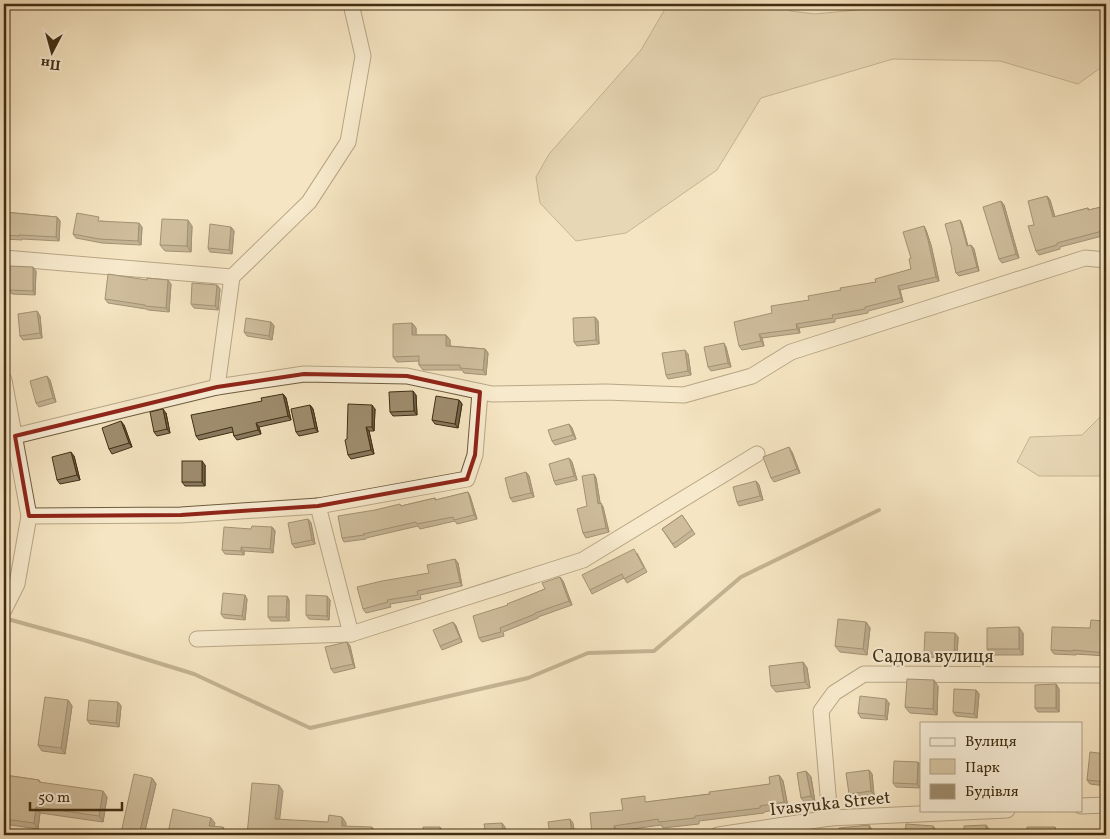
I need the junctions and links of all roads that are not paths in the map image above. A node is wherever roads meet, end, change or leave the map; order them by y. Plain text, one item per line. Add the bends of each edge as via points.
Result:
1 (351, 4) edge
2 (4, 258) edge
3 (1106, 260) edge
4 (232, 277) junction
5 (4, 380) edge
6 (217, 387) junction
7 (480, 392) junction
8 (15, 436) junction
9 (757, 454) dead end
10 (318, 506) junction
11 (29, 516) junction
12 (4, 610) edge
13 (351, 634) junction
14 (197, 639) dead end
15 (1106, 675) edge
16 (1106, 805) edge
17 (1082, 806) edge
18 (963, 812) edge
19 (830, 818) junction
20 (813, 828) edge
21 (718, 835) edge

1 - 4 street via 362,56 348,142 309,202
2 - 4 street
3 - 7 street via 1085,258 1066,264 791,352 752,376 684,395
4 - 6 street
5 - 8 street
6 - 7 street via 304,374 406,376
6 - 8 street
7 - 10 street via 475,455 467,479
8 - 11 street
9 - 13 street via 583,560
10 - 11 street via 181,515
10 - 13 street
11 - 12 street via 17,584
13 - 14 street
15 - 19 street, Садова вулиця via 864,674 834,693 822,711
16 - 17 street
18 - 19 street, Ivasyuka Street
19 - 20 street, Ivasyuka Street
20 - 21 street, Ivasyuka Street

